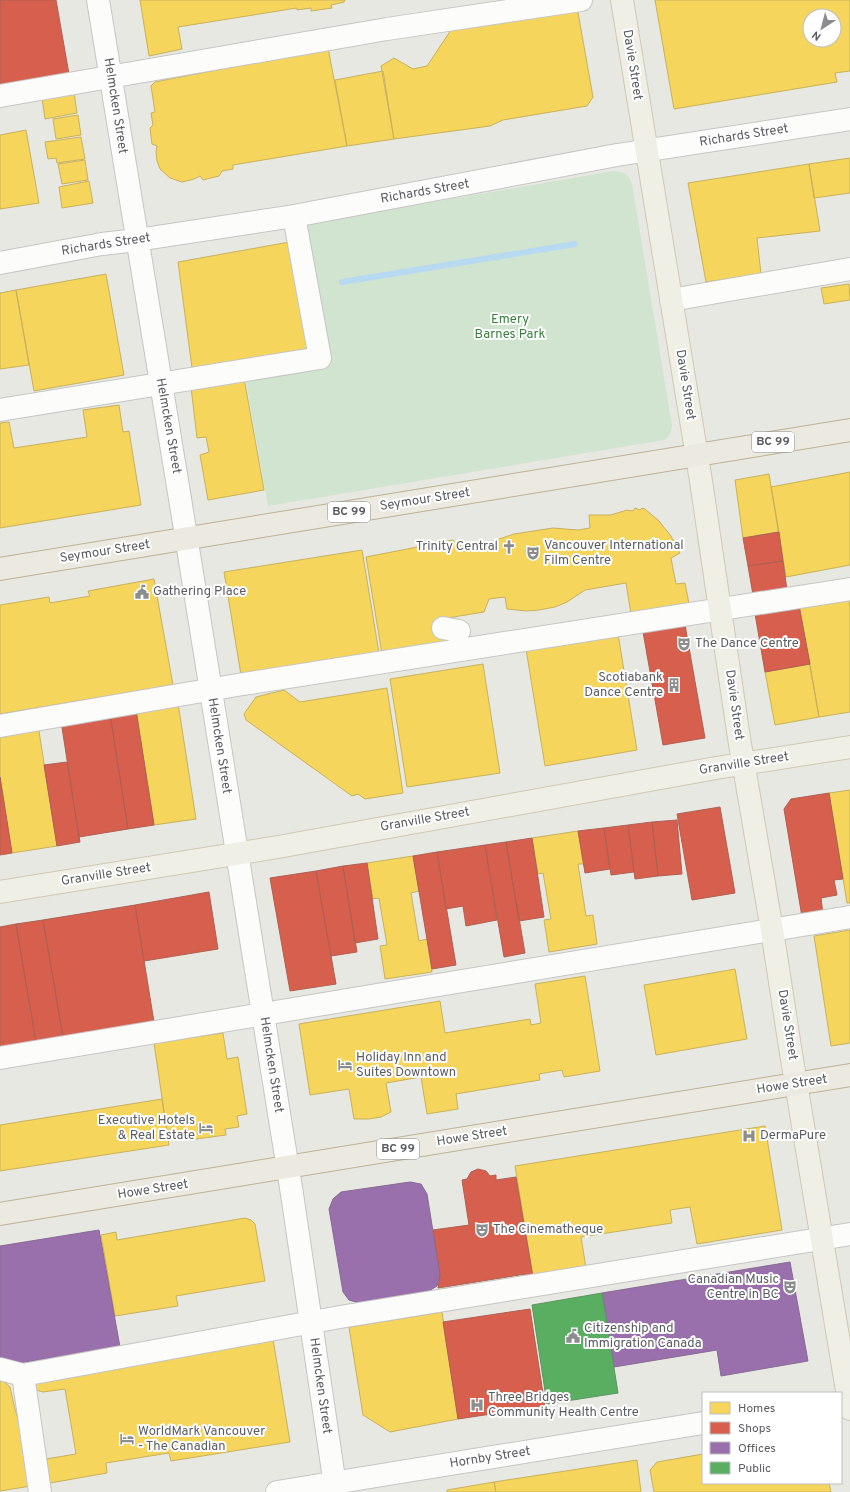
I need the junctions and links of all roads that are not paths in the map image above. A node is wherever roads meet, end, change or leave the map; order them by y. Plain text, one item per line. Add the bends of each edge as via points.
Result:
1 (98, 0) edge
2 (581, 0) edge
3 (622, 0) edge
4 (110, 76) junction
5 (0, 96) edge
6 (850, 119) edge
7 (646, 151) junction
8 (294, 216) junction
9 (137, 240) junction
10 (0, 263) edge
11 (850, 269) edge
12 (671, 300) junction
13 (161, 384) junction
14 (0, 410) edge
15 (850, 430) edge
16 (697, 455) junction
17 (187, 538) junction
18 (0, 569) edge
19 (850, 589) edge
20 (721, 610) junction
21 (210, 690) junction
22 (0, 726) edge
23 (850, 747) edge
24 (743, 764) junction
25 (237, 854) junction
26 (0, 892) edge
27 (850, 917) edge
28 (772, 930) junction
29 (263, 1014) junction
30 (0, 1058) edge
31 (850, 1075) edge
32 (796, 1084) junction
33 (287, 1168) junction
34 (0, 1214) edge
35 (850, 1234) edge
36 (822, 1239) junction
37 (310, 1322) junction
38 (0, 1369) edge
39 (23, 1375) junction
40 (847, 1403) edge
41 (702, 1424) edge
42 (335, 1487) edge
43 (40, 1492) edge
44 (277, 1492) edge

1 - 4 street, Helmcken Street
2 - 4 street via 387,29
3 - 7 main road, Davie Street
4 - 5 street
4 - 9 street, Helmcken Street
6 - 7 street, Richards Street
7 - 8 street, Richards Street
7 - 12 main road, Davie Street
8 - 9 street, Richards Street
8 - 13 street via 320,358
9 - 10 street, Richards Street
9 - 13 street, Helmcken Street
11 - 12 street
12 - 16 main road, Davie Street
13 - 14 street
13 - 17 street, Helmcken Street
15 - 16 highway, Seymour Street / BC 99
16 - 17 highway, Seymour Street / BC 99
16 - 20 main road, Davie Street
17 - 18 highway, Seymour Street / BC 99
17 - 21 street, Helmcken Street
19 - 20 street
20 - 21 street
20 - 24 main road, Davie Street
21 - 22 street
21 - 25 street, Helmcken Street
23 - 24 main road, Granville Street
24 - 25 main road, Granville Street
24 - 28 main road, Davie Street
25 - 26 main road, Granville Street
25 - 29 street, Helmcken Street
27 - 28 street
28 - 29 street
28 - 32 main road, Davie Street
29 - 30 street
29 - 33 street, Helmcken Street
31 - 32 highway, Howe Street / BC 99
32 - 33 highway, Howe Street / BC 99
32 - 36 main road, Davie Street
33 - 34 highway, Howe Street / BC 99
33 - 37 street, Helmcken Street via 308,1295
35 - 36 street
36 - 37 street
36 - 40 main road, Davie Street
37 - 39 street
37 - 42 street, Helmcken Street
38 - 39 street
39 - 43 street
41 - 42 street, Hornby Street
42 - 44 street, Hornby Street

